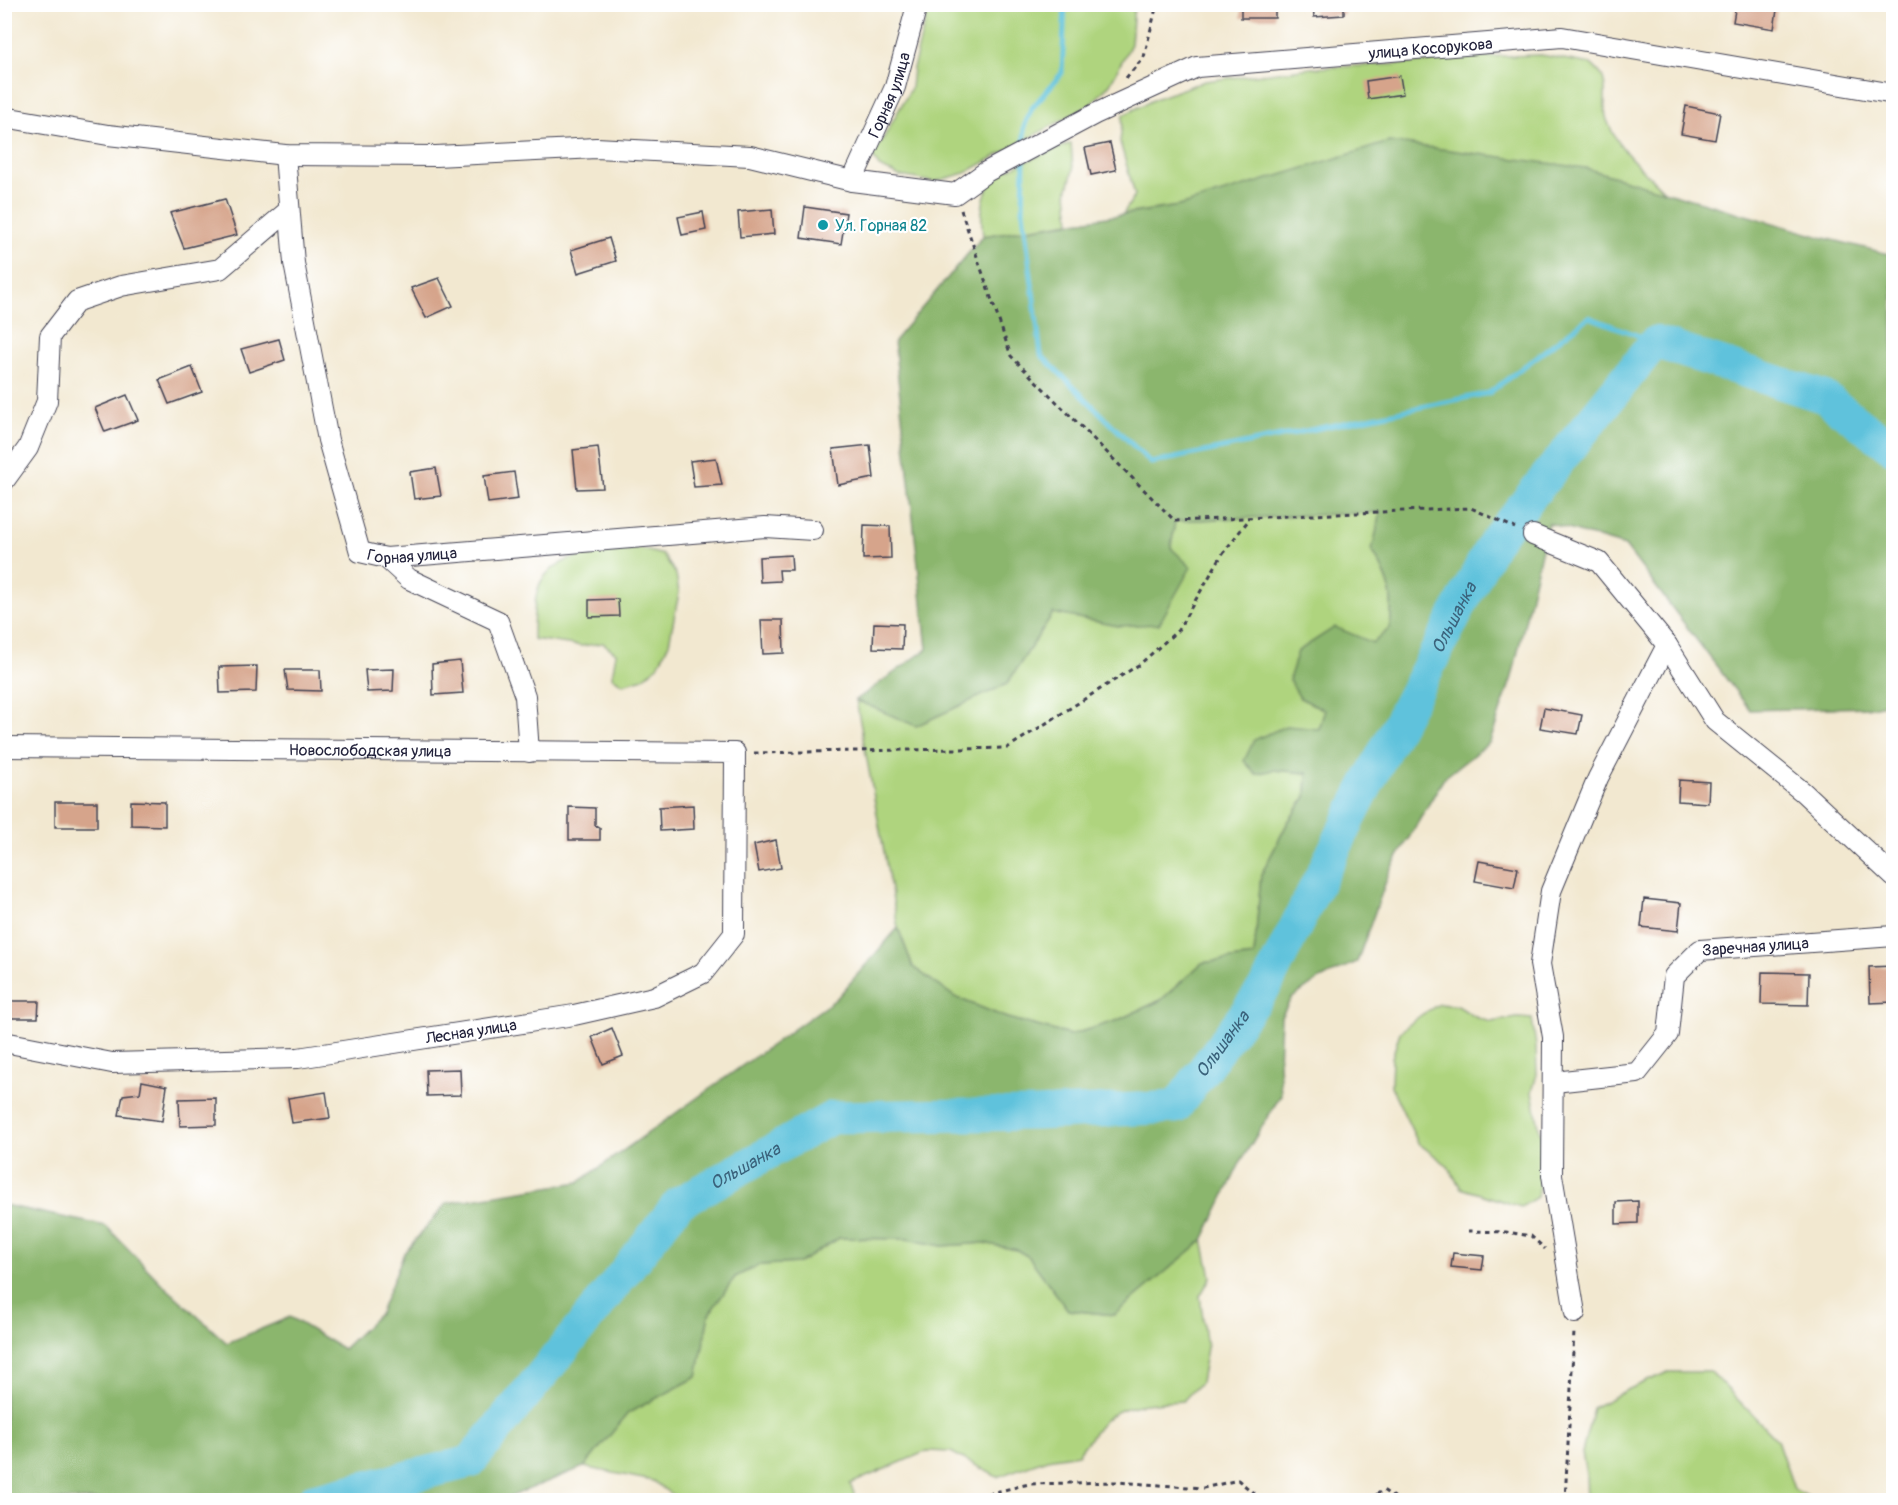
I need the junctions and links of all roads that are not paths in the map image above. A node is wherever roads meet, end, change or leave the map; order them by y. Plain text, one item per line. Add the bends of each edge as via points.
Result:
1 (915, 4) edge
2 (1893, 94) edge
3 (4, 117) edge
4 (285, 155) junction
5 (852, 181) junction
6 (289, 210) junction
7 (4, 481) edge
8 (813, 530) dead end
9 (1533, 535) road end
10 (386, 558) junction
11 (1667, 645) junction
12 (4, 747) edge
13 (529, 752) junction
14 (735, 753) joint
15 (1893, 877) edge
16 (1893, 936) edge
17 (4, 1042) edge
18 (1554, 1082) junction
19 (1575, 1313) road end

1 - 5 street, Горная улица via 895,87
2 - 5 street, улица Косорукова via 1562,37 1197,67 1095,114 986,172 955,194
3 - 4 street via 108,135
4 - 5 street via 436,156 596,148 750,156
4 - 6 street, Горная улица
6 - 7 street via 220,269 121,286 77,301 50,336 47,401 28,448
6 - 10 street, Горная улица via 294,262 328,440 360,552
8 - 10 street, Горная улица via 765,527
9 - 11 street via 1599,562
10 - 13 street via 409,579 498,621 525,696
11 - 15 street via 1714,721 1803,792
11 - 18 street via 1598,778 1551,891 1540,964 1553,1037
12 - 13 street, Новослободская улица
13 - 14 street, Новослободская улица
14 - 17 street, Лесная улица via 734,934 703,973 654,998 574,1015 298,1058 112,1063
16 - 18 street, Заречная улица via 1700,950 1674,976 1668,1034 1637,1073
18 - 19 street via 1552,1174

